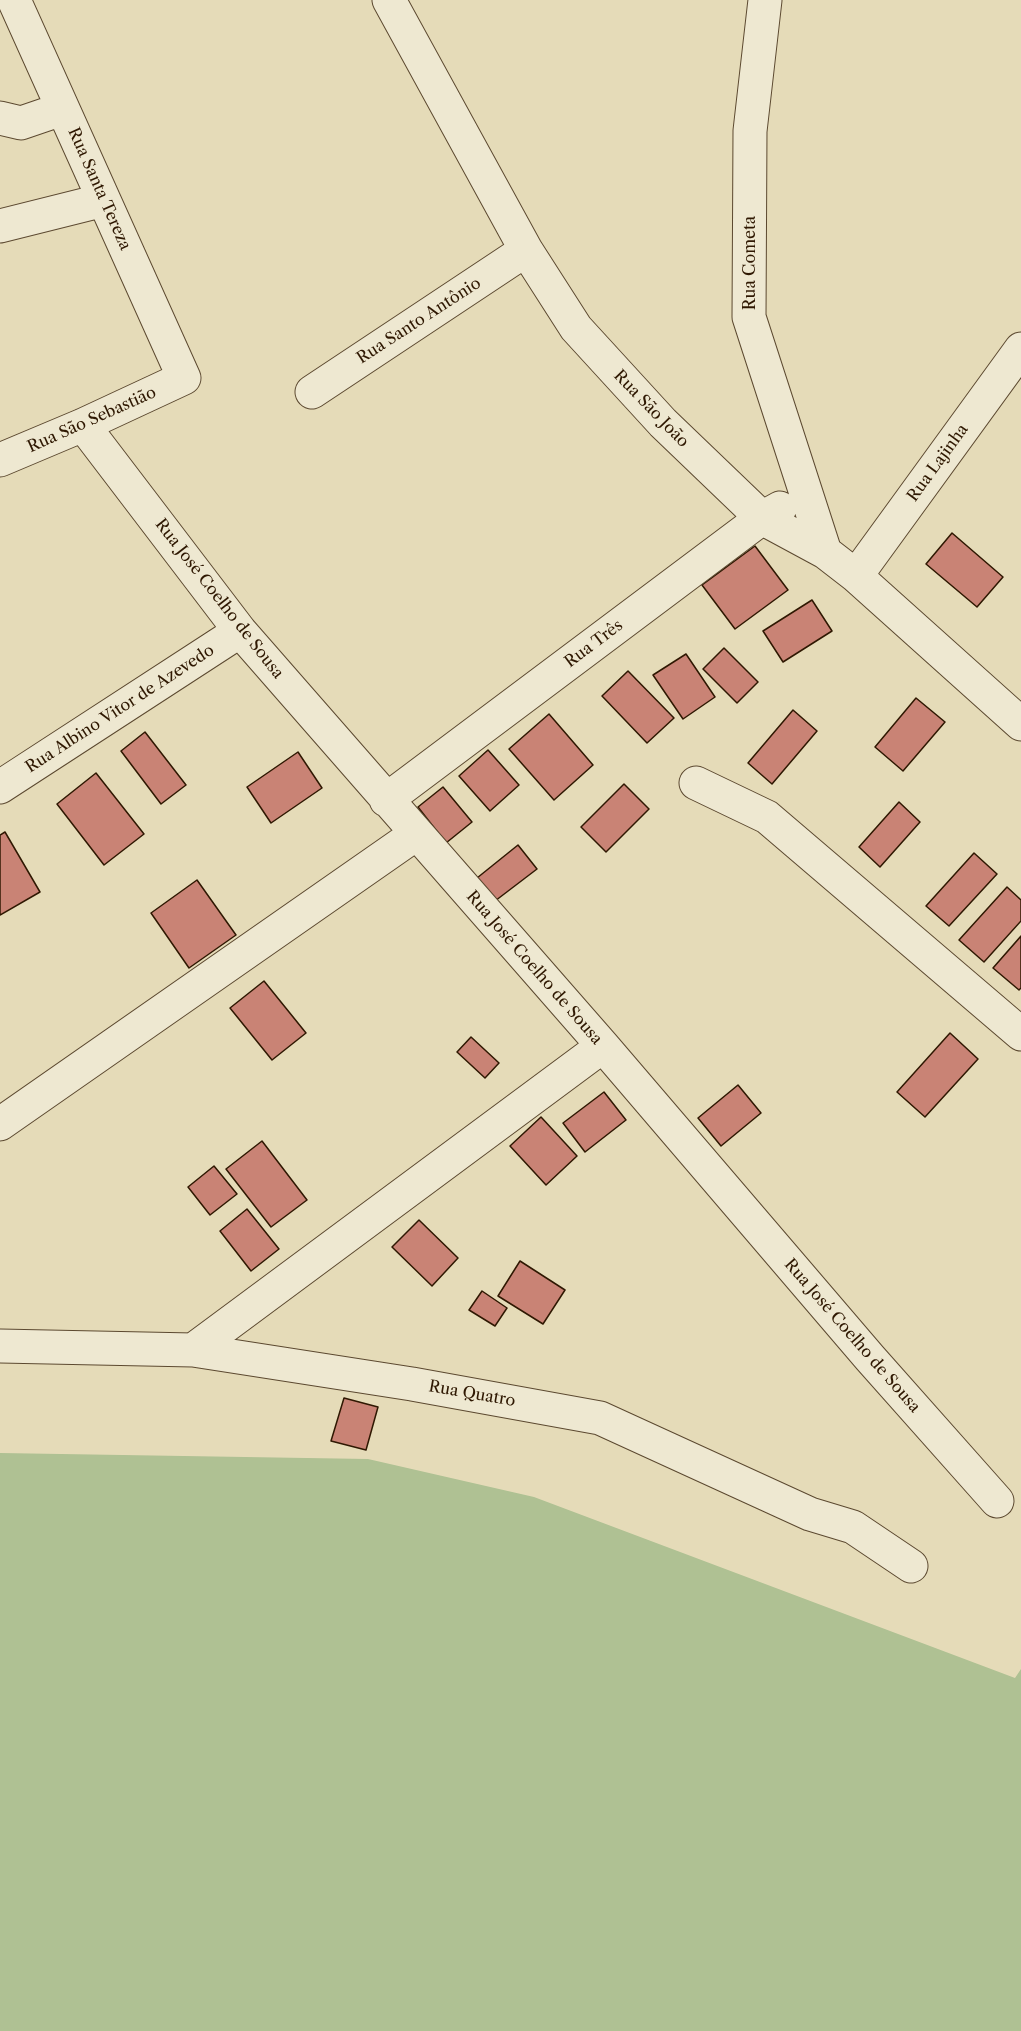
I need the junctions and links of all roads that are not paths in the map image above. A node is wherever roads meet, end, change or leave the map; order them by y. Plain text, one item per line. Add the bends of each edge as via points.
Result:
1 (14, 0) edge
2 (389, 0) edge
3 (765, 0) edge
4 (62, 109) junction
5 (0, 118) edge
6 (104, 200) junction
7 (0, 226) edge
8 (526, 250) junction
9 (1021, 349) edge
10 (184, 378) joint
11 (312, 392) dead end
12 (83, 425) junction
13 (0, 460) edge
14 (805, 494) junction
15 (762, 518) junction
16 (825, 552) junction
17 (856, 576) junction
18 (240, 630) junction
19 (1021, 724) edge
20 (696, 783) dead end
21 (0, 787) edge
22 (386, 800) junction
23 (416, 834) junction
24 (1021, 1034) edge
25 (603, 1046) junction
26 (0, 1124) edge
27 (0, 1346) edge
28 (193, 1350) junction
29 (997, 1501) dead end
30 (911, 1566) dead end

1 - 4 street, Rua Santa Tereza
2 - 8 street, Rua São João
3 - 14 street, Rua Cometa via 750,131 749,317
4 - 5 street via 21,123
4 - 6 street, Rua Santa Tereza
6 - 7 street
6 - 10 street, Rua Santa Tereza
8 - 11 street, Rua Santo Antônio
8 - 15 street, Rua São João via 576,328 663,423
9 - 17 street, Rua Lajinha
10 - 12 street, Rua São Sebastião
12 - 13 street, Rua São Sebastião
12 - 18 street, Rua José Coelho de Sousa
14 - 15 street, Rua Três
14 - 16 street, Rua Cometa
15 - 16 street, Rua São João
15 - 22 street, Rua Três
16 - 17 street, Rua São João
17 - 19 street, Rua São João
18 - 21 street, Rua Albino Vitor de Azevedo
18 - 22 street, Rua José Coelho de Sousa
20 - 24 street via 767,817
22 - 23 street, Rua José Coelho de Sousa
23 - 25 street, Rua José Coelho de Sousa
23 - 26 street
25 - 28 street
25 - 29 street, Rua José Coelho de Sousa
27 - 28 street, Rua Quatro
28 - 30 street, Rua Quatro via 600,1418 810,1514 853,1527

